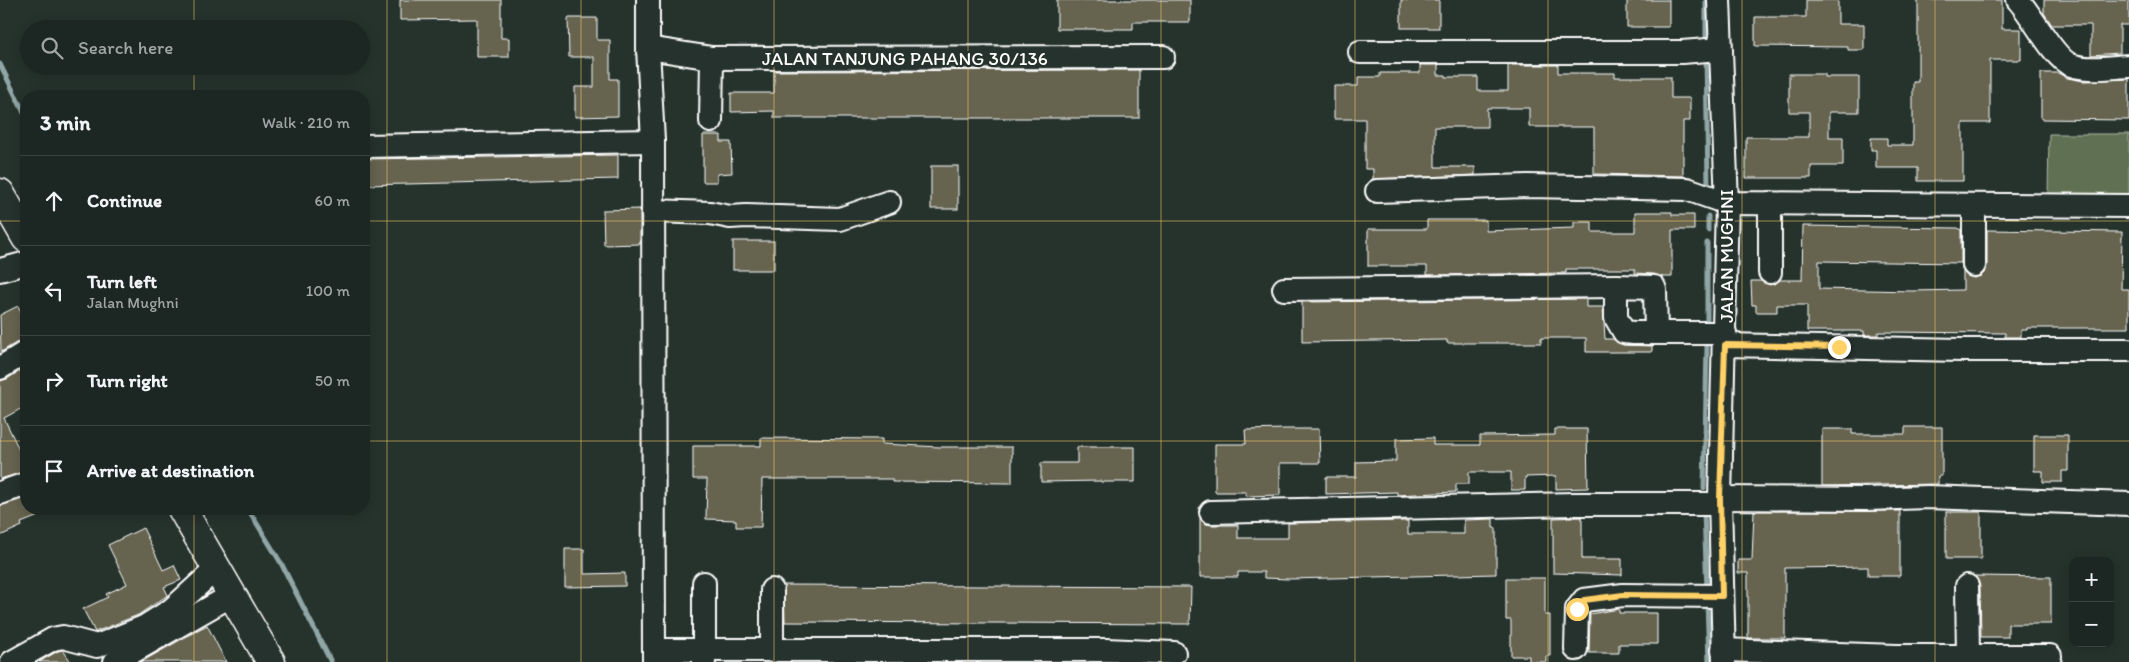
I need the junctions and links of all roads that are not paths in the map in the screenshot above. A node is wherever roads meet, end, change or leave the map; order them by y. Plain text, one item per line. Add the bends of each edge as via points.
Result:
1 (648, 0) edge
2 (1719, 0) edge
3 (2018, 0) edge
4 (648, 48) junction
5 (1720, 49) junction
6 (1360, 52) dead end
7 (1163, 57) dead end
8 (712, 58) junction
9 (2129, 66) edge
10 (711, 121) dead end
11 (653, 141) junction
12 (370, 146) edge
13 (1377, 191) dead end
14 (0, 193) edge
15 (889, 202) dead end
16 (1727, 203) junction
17 (1770, 203) junction
18 (1974, 206) junction
19 (2129, 206) edge
20 (653, 211) junction
21 (20, 228) edge
22 (1974, 266) dead end
23 (1770, 272) dead end
24 (1616, 286) junction
25 (1284, 289) dead end
26 (1656, 333) junction
27 (1725, 339) junction
28 (2129, 350) edge
29 (20, 356) edge
30 (0, 368) edge
31 (20, 486) edge
32 (0, 493) edge
33 (1720, 501) junction
34 (2129, 504) edge
35 (1211, 512) dead end
36 (185, 515) edge
37 (216, 568) junction
38 (704, 583) dead end
39 (1967, 586) dead end
40 (772, 590) dead end
41 (1718, 596) junction
42 (220, 601) junction
43 (1576, 649) dead end
44 (772, 651) junction
45 (1174, 653) dead end
46 (654, 656) edge
47 (704, 656) edge
48 (1106, 656) edge
49 (1724, 656) edge
50 (1968, 656) junction
51 (2050, 656) dead end
52 (12, 662) edge
53 (115, 662) edge
54 (271, 662) edge

1 - 4 street
2 - 5 street, JALAN MUGHNI
3 - 9 street via 2055,54 2070,65
4 - 8 street, JALAN TANJUNG PAHANG 30/136
4 - 11 street
5 - 6 street via 1682,52
5 - 16 street, JALAN MUGHNI
7 - 8 street, JALAN TANJUNG PAHANG 30/136
8 - 10 street
11 - 12 street
11 - 20 street
13 - 16 street via 1528,186 1687,189
14 - 21 main road
15 - 20 street via 840,219 730,217
16 - 17 street
16 - 27 street, JALAN MUGHNI
17 - 18 street
17 - 23 street
18 - 19 street
18 - 22 street
20 - 46 street
24 - 25 street
24 - 26 street via 1616,318 1624,332
24 - 26 street via 1654,287
26 - 27 street
27 - 28 street via 1961,350
27 - 33 street, JALAN MUGHNI
29 - 30 street
31 - 32 street
33 - 34 street via 1928,497
33 - 35 street
33 - 41 street, JALAN MUGHNI
36 - 37 main road
37 - 42 main road
37 - 52 street via 171,610 144,627 97,646 63,637 53,639
38 - 47 street
39 - 50 street
40 - 44 street
41 - 43 street via 1623,595 1584,600 1577,609
41 - 49 street, JALAN MUGHNI
42 - 53 street
42 - 54 main road
44 - 47 street
44 - 48 street
45 - 48 street
46 - 47 street
49 - 50 street
50 - 51 street

